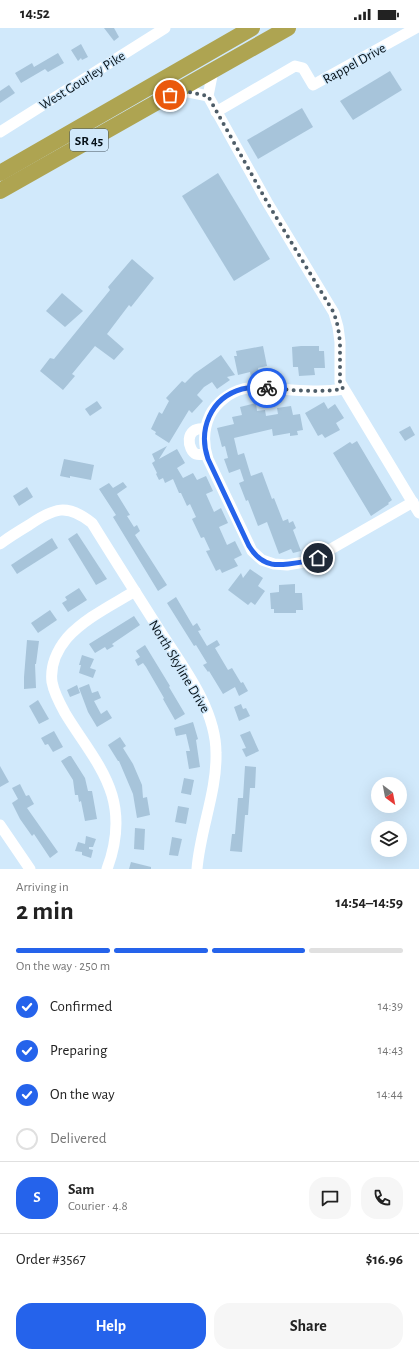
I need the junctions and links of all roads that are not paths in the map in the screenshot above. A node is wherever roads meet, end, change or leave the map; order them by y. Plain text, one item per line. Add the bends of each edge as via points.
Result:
1 (165, 28) edge
2 (252, 28) edge
3 (416, 28) edge
4 (286, 29) edge
5 (213, 71) junction
6 (179, 90) junction
7 (208, 96) junction
8 (216, 112) junction
9 (0, 132) edge
10 (0, 173) edge
11 (0, 191) edge
12 (343, 389) junction
13 (413, 502) junction
14 (419, 513) edge
15 (0, 544) edge
16 (135, 591) junction
17 (0, 825) edge
18 (30, 869) edge
19 (107, 869) edge
20 (197, 869) edge

1 - 9 street, West Gourley Pike
2 - 10 highway, SR 45
3 - 8 street, Rappel Drive via 314,85 299,66 291,68
4 - 5 highway, SR 45
5 - 6 highway, SR 45
5 - 7 street
6 - 7 street
6 - 11 highway, SR 45
7 - 8 street
8 - 12 street via 334,313 340,342 340,382
12 - 13 street
12 - 13 street via 242,389 220,401 212,411 205,429 193,430 190,434 190,446 196,454 206,454 249,546 256,556 268,563 287,565 314,560
13 - 14 street
15 - 16 street, North Skyline Drive via 52,511 73,511 92,523
16 - 19 street via 86,622 67,638 53,664 52,683 59,703 104,774 112,795 116,828
16 - 20 street, North Skyline Drive via 190,678 207,708 212,723 216,765
17 - 18 street

